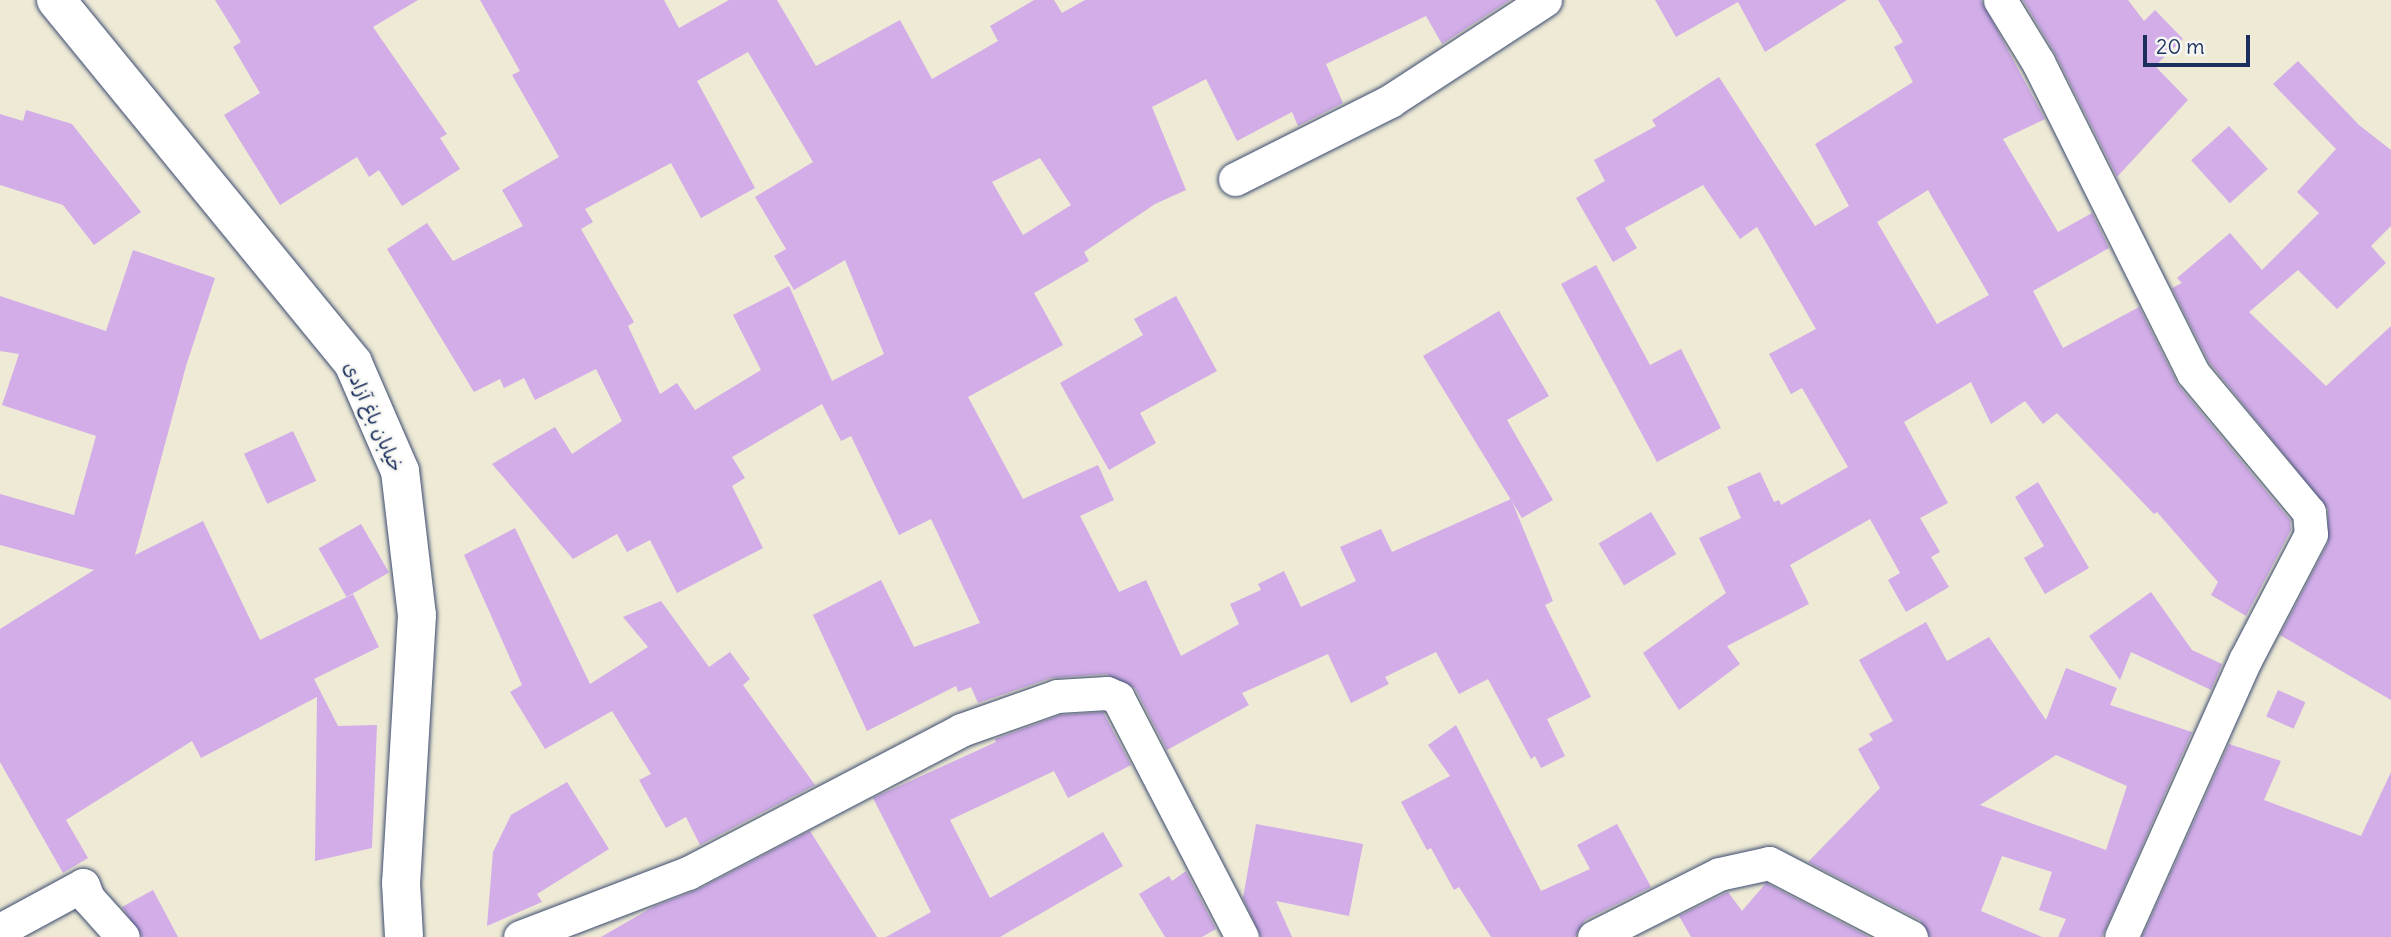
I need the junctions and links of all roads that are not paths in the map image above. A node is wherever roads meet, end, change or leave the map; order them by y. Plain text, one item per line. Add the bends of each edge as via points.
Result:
1 (55, 0) edge
2 (1545, 0) edge
3 (2000, 0) edge
4 (1235, 178) dead end
5 (0, 930) edge
6 (123, 937) edge
7 (404, 937) edge
8 (520, 937) edge
9 (1242, 937) edge
10 (1594, 937) edge
11 (1911, 937) edge
12 (2121, 937) edge

1 - 7 street, خیابان باغ آزادی via 353,363 400,471 417,615 401,883
2 - 4 street via 1390,101
3 - 12 street via 2038,62 2193,373 2309,512 2311,534 2245,660
5 - 6 street via 83,885 88,898
8 - 9 street via 688,873 961,730 1057,696 1107,693 1118,698
10 - 11 street via 1718,874 1769,863

